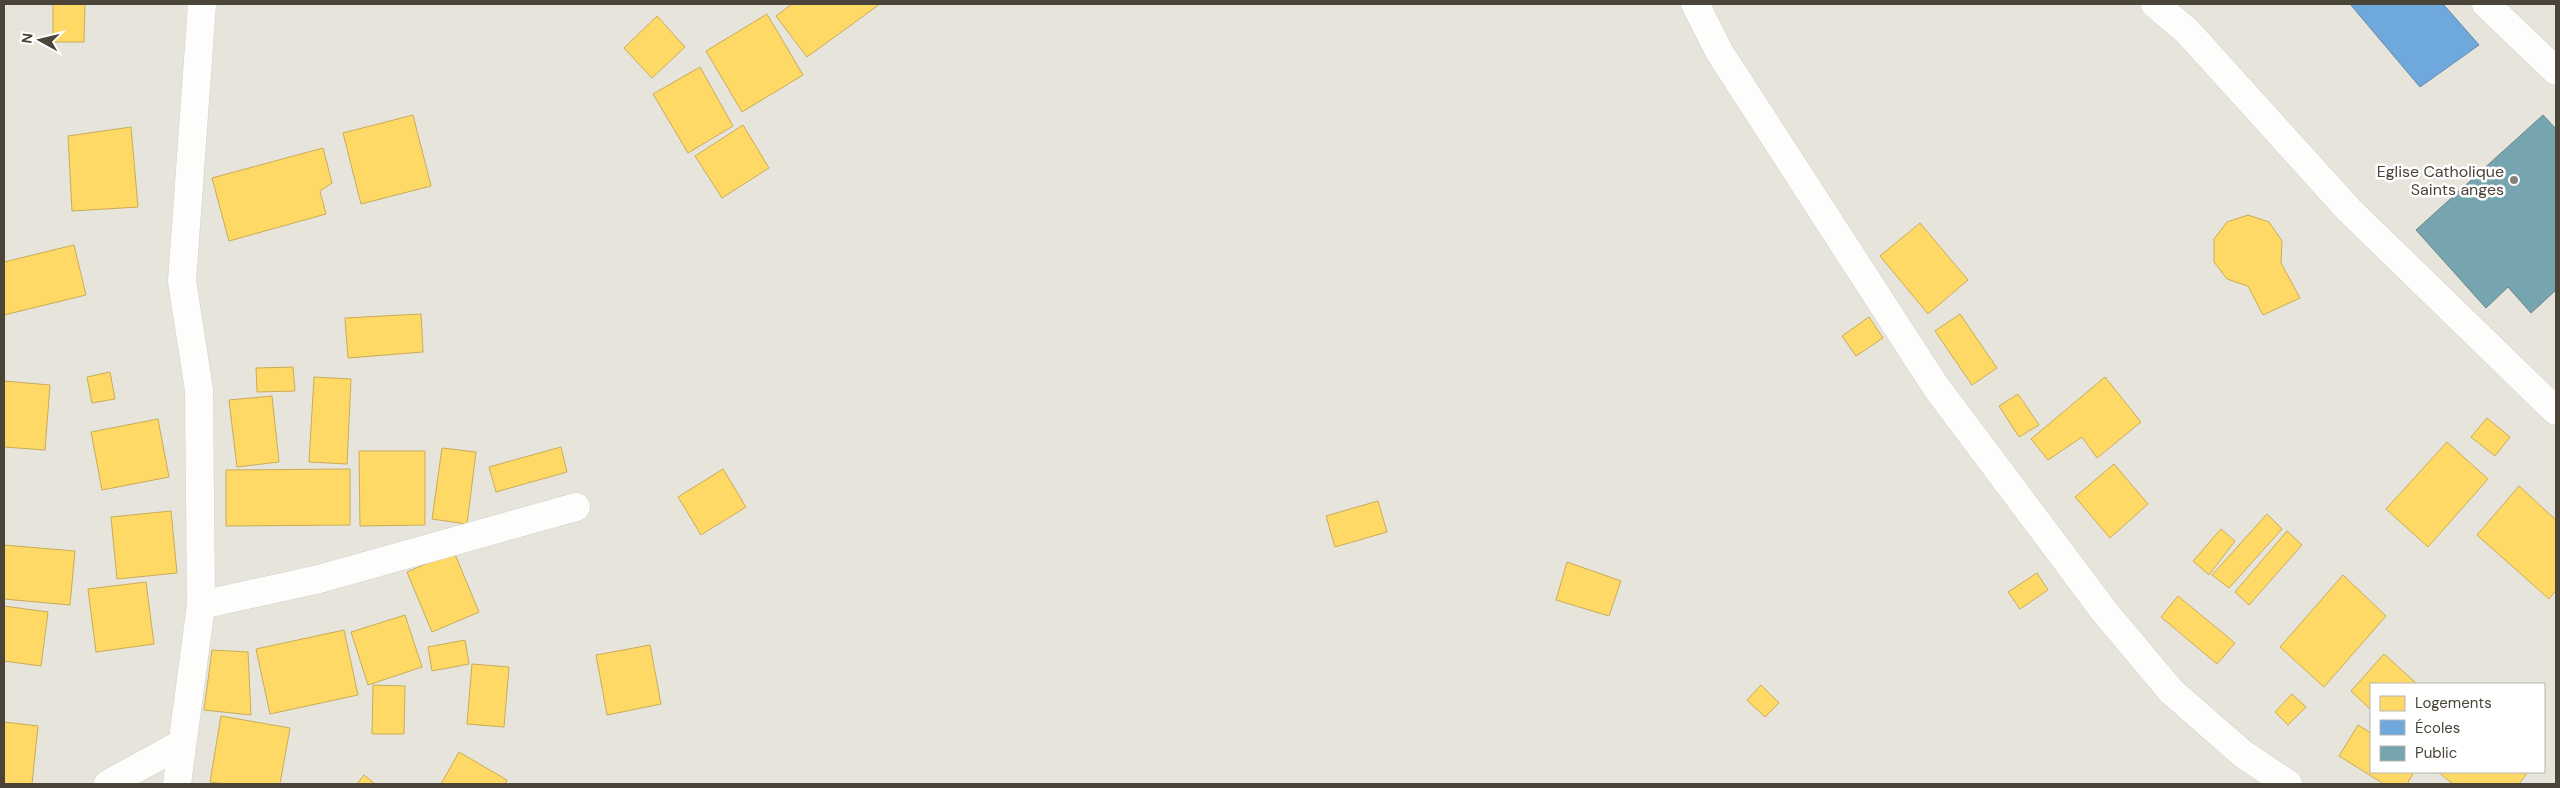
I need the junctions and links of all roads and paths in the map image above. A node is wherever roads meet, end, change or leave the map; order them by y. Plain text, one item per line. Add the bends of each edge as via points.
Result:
1 (202, 4) edge
2 (1695, 4) edge
3 (2155, 4) edge
4 (2486, 4) edge
5 (2556, 71) edge
6 (2556, 411) edge
7 (576, 507) dead end
8 (201, 605) junction
9 (181, 744) junction
10 (108, 784) edge
11 (177, 784) edge
12 (2288, 784) edge

1 - 8 street via 182,281 199,390
2 - 12 street via 1720,53 1936,387 2104,611 2171,691 2243,754
3 - 6 street via 2188,31 2349,210
4 - 5 street
7 - 8 street via 319,579
8 - 9 street
9 - 10 street
9 - 11 street

